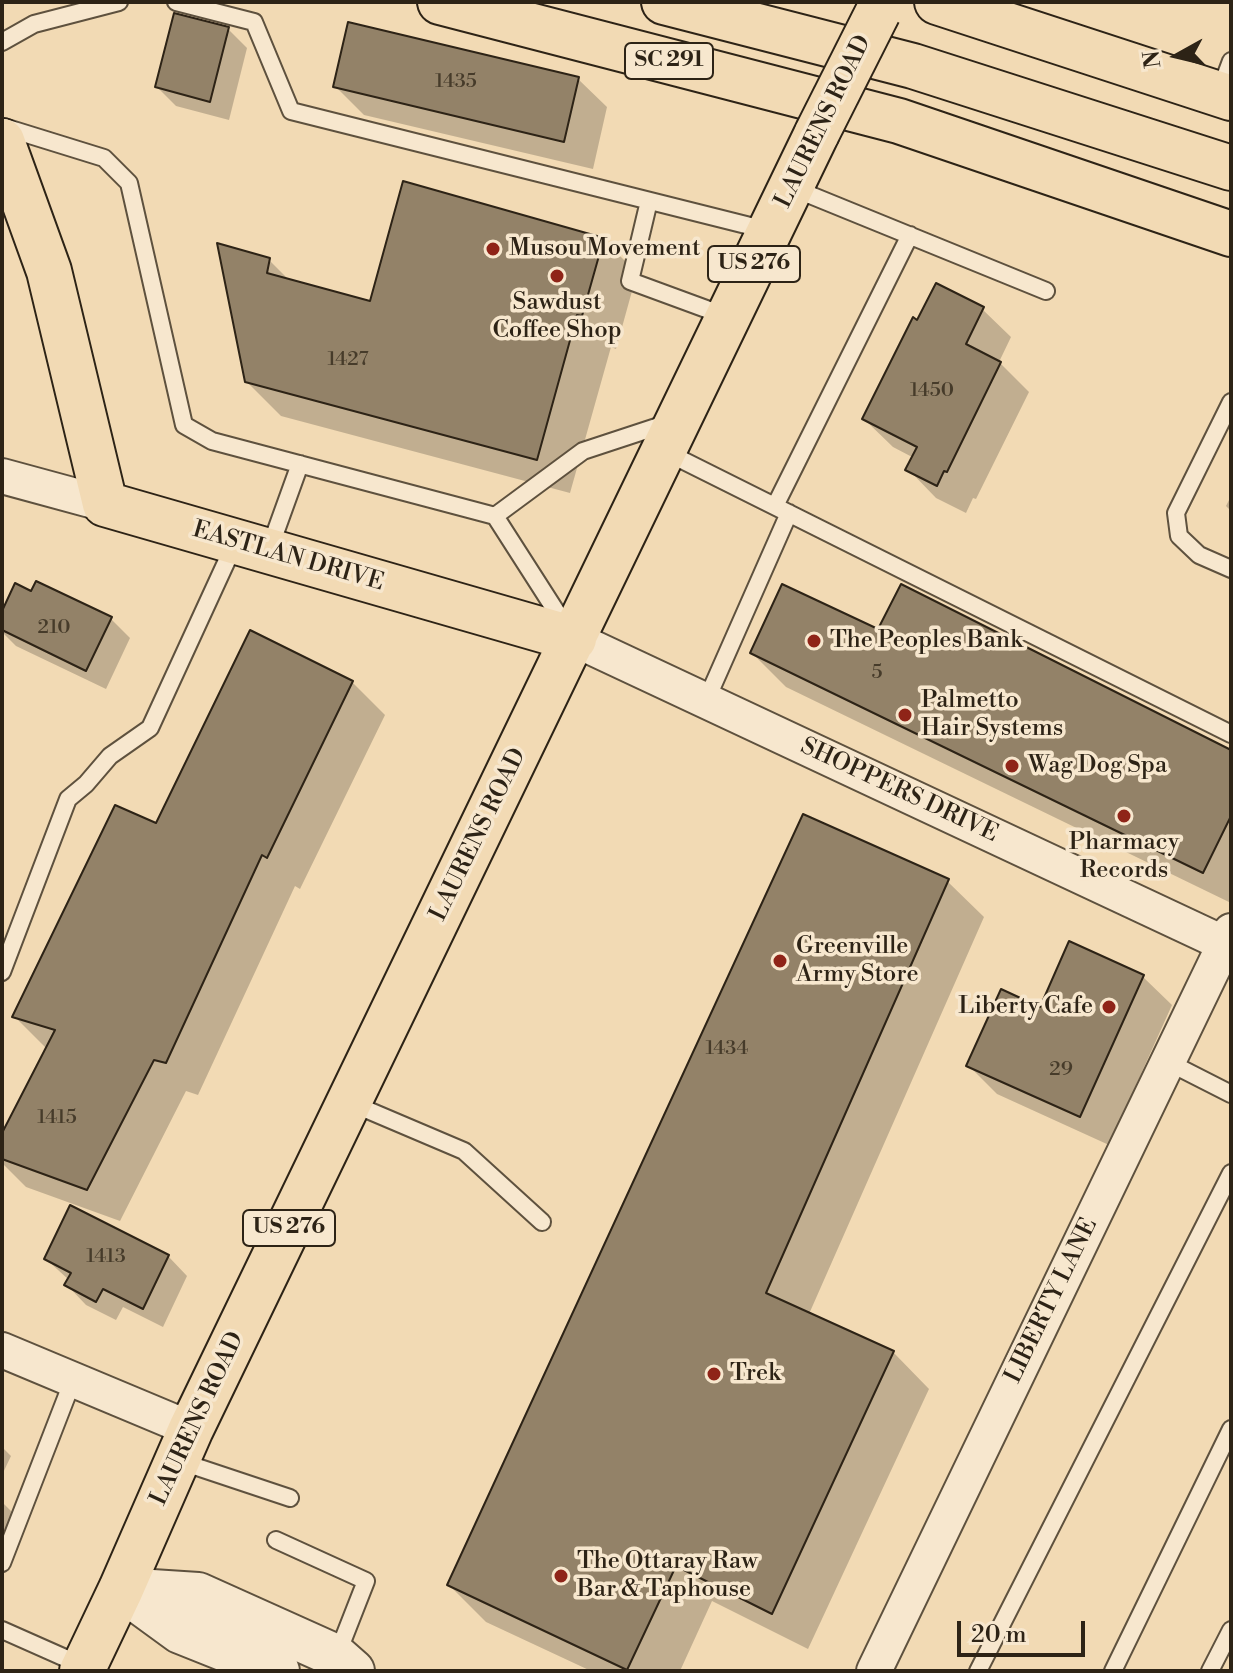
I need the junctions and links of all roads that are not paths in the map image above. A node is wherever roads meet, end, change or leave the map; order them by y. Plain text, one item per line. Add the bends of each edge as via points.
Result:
1 (119, 2) edge
2 (176, 2) edge
3 (440, 2) edge
4 (664, 2) edge
5 (937, 2) edge
6 (881, 7) edge
7 (2, 42) edge
8 (1227, 85) edge
9 (2, 126) edge
10 (2, 141) edge
11 (1231, 168) edge
12 (791, 187) junction
13 (649, 201) junction
14 (770, 231) junction
15 (1231, 234) edge
16 (910, 235) junction
17 (1046, 291) dead end
18 (729, 317) junction
19 (1231, 402) edge
20 (672, 435) junction
21 (300, 464) junction
22 (2, 476) edge
23 (105, 504) junction
24 (782, 509) junction
25 (495, 516) junction
26 (252, 547) junction
27 (1231, 569) edge
28 (574, 639) junction
29 (706, 701) junction
30 (1231, 734) edge
31 (1228, 938) edge
32 (2, 972) edge
33 (1168, 1062) junction
34 (1231, 1094) edge
35 (350, 1102) junction
36 (1231, 1173) edge
37 (542, 1222) dead end
38 (2, 1350) edge
39 (73, 1380) junction
40 (1231, 1429) edge
41 (185, 1444) junction
42 (290, 1498) dead end
43 (276, 1540) dead end
44 (2, 1563) edge
45 (121, 1589) junction
46 (2, 1630) edge
47 (1231, 1630) edge
48 (345, 1664) edge
49 (83, 1669) edge
50 (278, 1671) edge
51 (874, 1671) edge
52 (978, 1671) edge
53 (1113, 1671) edge
54 (1210, 1671) edge

1 - 7 lane via 34,24
2 - 13 lane via 254,22 291,111
3 - 15 main road, SC 291 via 899,121
4 - 11 main road, SC 291 via 913,66
5 - 8 main road
6 - 12 main road, LAURENS ROAD / US 276, bridge
9 - 21 lane via 104,158 129,183 184,425 212,441
10 - 23 main road via 49,271
12 - 14 main road, LAURENS ROAD / US 276
12 - 16 lane
13 - 14 lane
13 - 18 lane via 630,281
14 - 18 main road, LAURENS ROAD / US 276
16 - 17 lane
16 - 24 lane
18 - 20 main road, LAURENS ROAD / US 276
19 - 27 lane via 1176,513 1179,536 1199,555
20 - 24 lane
20 - 25 lane via 583,451
20 - 28 main road, LAURENS ROAD / US 276
21 - 25 lane
21 - 26 lane
22 - 23 street, EASTLAN DRIVE
23 - 26 main road, EASTLAN DRIVE
24 - 29 lane
24 - 30 lane
25 - 28 lane
26 - 28 main road, EASTLAN DRIVE
26 - 32 lane via 150,728 110,756 68,799
28 - 29 street, SHOPPERS DRIVE
28 - 35 main road, LAURENS ROAD / US 276
29 - 31 street, SHOPPERS DRIVE
31 - 33 street, LIBERTY LANE
33 - 34 lane
33 - 51 street, LIBERTY LANE
35 - 37 lane via 464,1151
35 - 41 main road, LAURENS ROAD / US 276
36 - 52 lane
38 - 39 street
39 - 41 street
39 - 44 lane
40 - 53 lane
41 - 42 lane
41 - 45 main road, LAURENS ROAD / US 276
43 - 48 lane via 366,1581
45 - 48 street via 198,1594
45 - 49 main road, LAURENS ROAD / US 276
45 - 50 street via 180,1632
46 - 49 lane
47 - 54 lane

